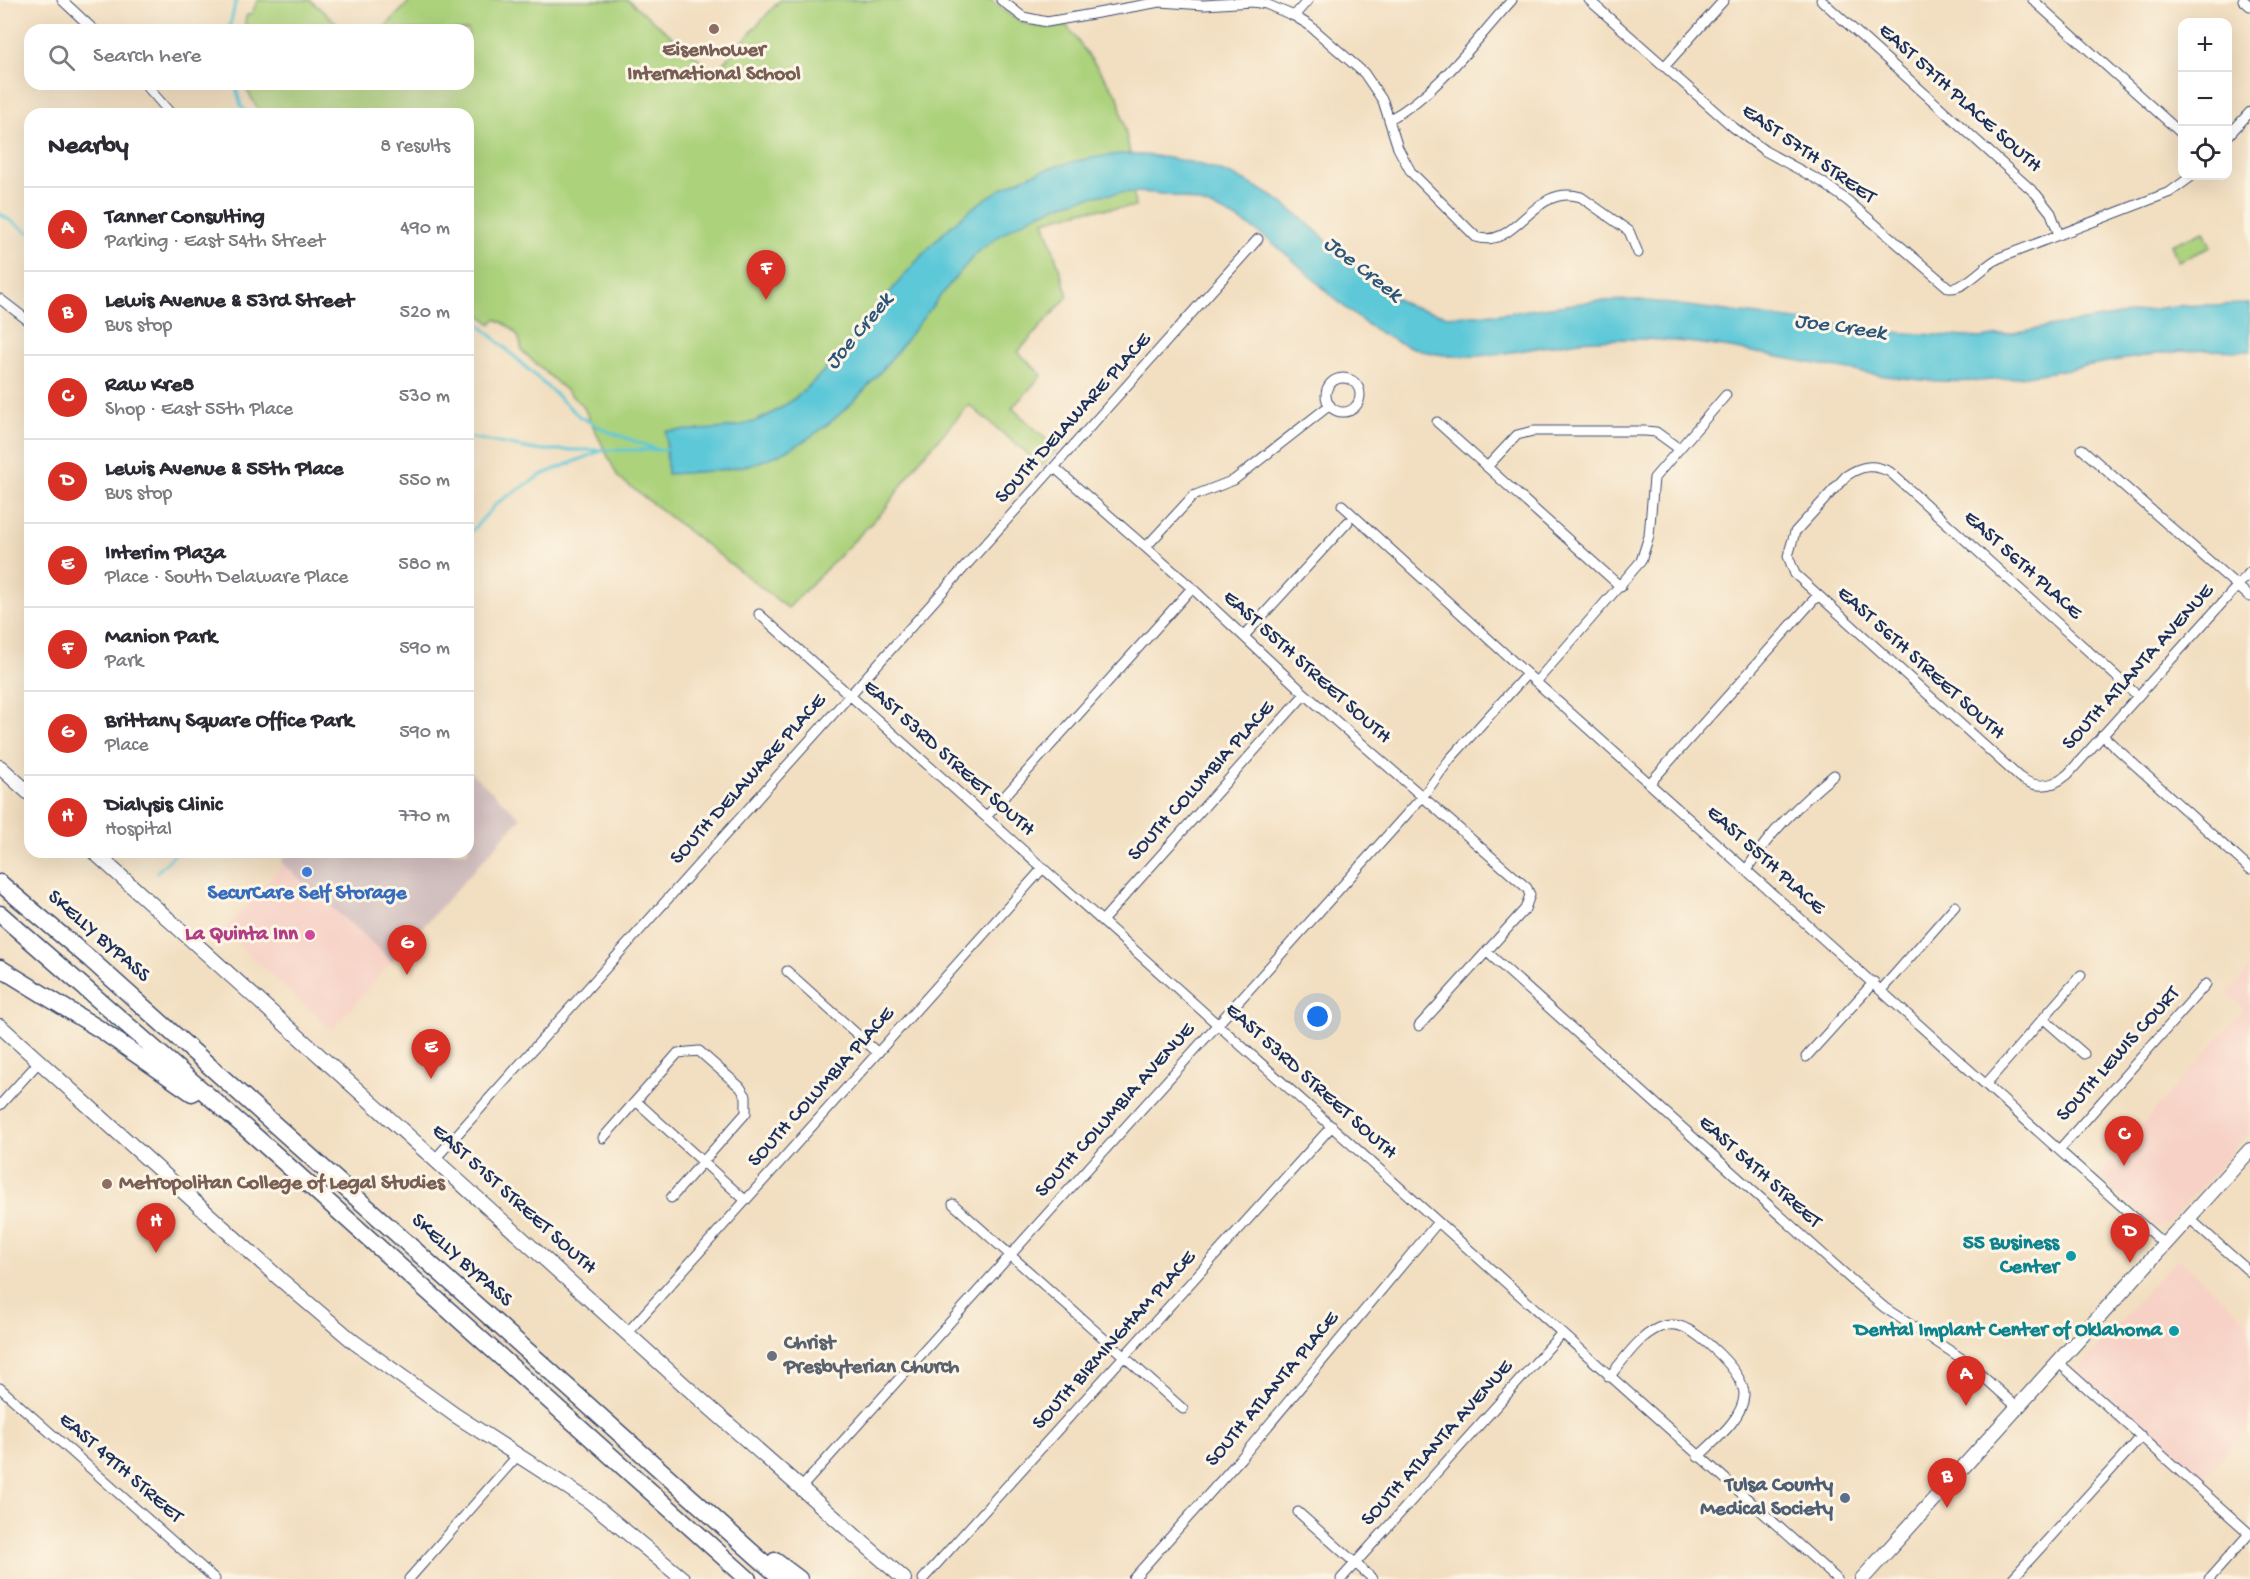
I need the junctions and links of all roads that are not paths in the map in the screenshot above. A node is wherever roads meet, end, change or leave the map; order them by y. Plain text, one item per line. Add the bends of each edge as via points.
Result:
1 (62, 0) edge
2 (1001, 0) edge
3 (1308, 0) edge
4 (1512, 0) edge
5 (1589, 0) edge
6 (1724, 0) edge
7 (1821, 0) edge
8 (2032, 0) edge
9 (2243, 0) edge
10 (1112, 5) edge
11 (2250, 6) edge
12 (1294, 16) junction
13 (88, 24) edge
14 (1664, 67) junction
15 (150, 90) edge
16 (166, 108) edge
17 (2250, 112) edge
18 (1389, 119) junction
19 (2178, 130) edge
20 (2232, 132) edge
21 (2186, 180) edge
22 (2060, 235) junction
23 (1258, 239) dead end
24 (1638, 253) dead end
25 (0, 299) edge
26 (24, 317) edge
27 (1726, 395) dead end
28 (1330, 405) dead end
29 (1437, 422) dead end
30 (1677, 448) junction
31 (2082, 449) dead end
32 (1487, 467) junction
33 (1879, 467) joint
34 (1055, 468) junction
35 (1342, 505) dead end
36 (1348, 522) dead end
37 (1146, 547) junction
38 (2250, 572) edge
39 (2237, 586) junction
40 (1621, 587) junction
41 (1192, 588) junction
42 (1818, 595) junction
43 (2250, 597) edge
44 (759, 614) dead end
45 (1244, 636) junction
46 (1527, 674) junction
47 (1536, 682) junction
48 (1305, 694) junction
49 (849, 695) junction
50 (2138, 696) junction
51 (2102, 735) junction
52 (0, 767) edge
53 (1834, 775) dead end
54 (1650, 783) junction
55 (2051, 785) joint
56 (24, 789) edge
57 (1423, 796) junction
58 (986, 817) junction
59 (101, 858) edge
60 (1043, 868) junction
61 (1746, 869) junction
62 (2250, 869) edge
63 (0, 883) edge
64 (1954, 906) dead end
65 (0, 914) edge
66 (1102, 921) junction
67 (1486, 952) junction
68 (0, 968) edge
69 (787, 971) dead end
70 (2081, 975) dead end
71 (1874, 982) junction
72 (2206, 984) dead end
73 (1882, 989) junction
74 (2044, 1019) junction
75 (1218, 1024) junction
76 (0, 1026) edge
77 (1419, 1026) dead end
78 (878, 1053) junction
79 (2084, 1054) dead end
80 (1806, 1057) dead end
81 (39, 1062) junction
82 (1986, 1084) junction
83 (636, 1101) junction
84 (0, 1105) edge
85 (1332, 1126) junction
86 (257, 1138) junction
87 (603, 1138) dead end
88 (2059, 1150) junction
89 (2250, 1150) edge
90 (436, 1158) junction
91 (703, 1162) junction
92 (671, 1198) dead end
93 (745, 1200) junction
94 (953, 1204) dead end
95 (2189, 1218) junction
96 (1438, 1222) junction
97 (2165, 1245) junction
98 (1011, 1256) junction
99 (2250, 1272) edge
100 (627, 1333) junction
101 (1561, 1334) junction
102 (1125, 1357) junction
103 (2059, 1363) junction
104 (1609, 1377) junction
105 (0, 1388) edge
106 (2018, 1408) junction
107 (1183, 1409) dead end
108 (2142, 1436) junction
109 (519, 1454) junction
110 (1698, 1457) junction
111 (659, 1469) junction
112 (800, 1489) junction
113 (1298, 1512) dead end
114 (2250, 1534) edge
115 (1355, 1563) junction
116 (215, 1579) edge
117 (409, 1579) edge
118 (683, 1579) edge
119 (748, 1579) edge
120 (782, 1579) edge
121 (799, 1579) edge
122 (904, 1579) edge
123 (923, 1579) edge
124 (1133, 1579) edge
125 (1341, 1579) edge
126 (1373, 1579) edge
127 (1837, 1579) edge
128 (1862, 1579) edge
129 (2012, 1579) edge
130 (2209, 1579) edge

1 - 13 street
2 - 10 street via 1023,17 1047,22 1078,19
3 - 12 street
4 - 18 street via 1429,91
5 - 14 street, EAST 57TH STREET
6 - 14 street
7 - 22 street, EAST 57TH PLACE SOUTH via 2036,194 2051,213
8 - 19 street
9 - 11 street
10 - 12 street via 1252,2
12 - 18 street via 1364,73 1383,100
14 - 22 street, EAST 57TH STREET via 1752,142 1848,201 1943,284 1955,289 1988,264
15 - 16 street
17 - 20 street
18 - 24 street via 1411,172 1476,237 1498,238 1547,199 1572,194 1629,231
21 - 22 street via 2170,192
23 - 34 street, SOUTH DELAWARE PLACE
25 - 26 street
27 - 30 street
28 - 37 street via 1234,480 1193,496
29 - 32 street
30 - 32 street via 1656,432 1533,431 1516,435
30 - 40 street via 1653,478 1645,550
31 - 39 street
32 - 40 street
33 - 42 street, EAST 56TH STREET SOUTH via 1856,469 1846,476 1795,532 1788,556 1790,565
33 - 50 street, EAST 56TH PLACE via 1890,472
34 - 37 street, EAST 55TH STREET SOUTH
34 - 49 street, SOUTH DELAWARE PLACE
35 - 46 street, EAST 55TH PLACE
36 - 45 street
37 - 41 street, EAST 55TH STREET SOUTH
38 - 39 street, SOUTH ATLANTA AVENUE
39 - 43 street
39 - 50 street, SOUTH ATLANTA AVENUE
40 - 47 street
41 - 45 street, EAST 55TH STREET SOUTH
41 - 58 street
42 - 54 street
42 - 55 street, EAST 56TH STREET SOUTH via 2019,777 2038,786
44 - 49 street, EAST 53RD STREET SOUTH
45 - 48 street, EAST 55TH STREET SOUTH
46 - 47 street, EAST 55TH PLACE
46 - 57 street, SOUTH COLUMBIA AVENUE via 1450,759
47 - 54 street, EAST 55TH PLACE
48 - 57 street, EAST 55TH STREET SOUTH
48 - 66 street, SOUTH COLUMBIA PLACE
49 - 58 street, EAST 53RD STREET SOUTH
49 - 90 street, SOUTH DELAWARE PLACE
50 - 51 street, SOUTH ATLANTA AVENUE
51 - 55 street, SOUTH ATLANTA AVENUE via 2068,774
51 - 62 street
52 - 56 main road
53 - 61 street via 1795,807
54 - 61 street, EAST 55TH PLACE
57 - 67 street, EAST 55TH STREET SOUTH via 1523,883 1530,895 1525,909
57 - 75 street, SOUTH COLUMBIA AVENUE
58 - 60 street, EAST 53RD STREET SOUTH
59 - 90 main road, EAST 51ST STREET SOUTH
60 - 66 street, EAST 53RD STREET SOUTH
60 - 78 street, SOUTH COLUMBIA PLACE
61 - 71 street, EAST 55TH PLACE
63 - 111 highway, SKELLY BYPASS
64 - 73 street
65 - 86 highway
66 - 75 street, EAST 53RD STREET SOUTH
67 - 77 street
67 - 106 street, EAST 54TH STREET via 1854,1282 1885,1308 1967,1362
68 - 86 highway via 101,1030
69 - 78 street
70 - 74 street
71 - 73 street, EAST 55TH PLACE
71 - 80 street
72 - 88 street, SOUTH LEWIS COURT
73 - 82 street, EAST 55TH PLACE
74 - 79 street
74 - 82 street
75 - 85 street, EAST 53RD STREET SOUTH
75 - 98 street, SOUTH COLUMBIA AVENUE
76 - 81 main road
78 - 93 street, SOUTH COLUMBIA PLACE
81 - 84 street
81 - 109 main road via 354,1342 455,1415
82 - 88 street, EAST 55TH PLACE
83 - 87 street
83 - 91 street
83 - 91 street via 678,1053 699,1051 746,1096 746,1113
85 - 96 street, EAST 53RD STREET SOUTH
85 - 102 street, SOUTH BIRMINGHAM PLACE
86 - 119 highway
88 - 97 street, EAST 55TH PLACE
89 - 95 main road
90 - 100 main road, EAST 51ST STREET SOUTH
91 - 92 street
91 - 93 street
93 - 100 street, SOUTH COLUMBIA PLACE
94 - 98 street
95 - 97 main road
95 - 99 street
96 - 101 street, EAST 53RD STREET SOUTH
96 - 124 street, SOUTH ATLANTA PLACE via 1242,1457
97 - 103 main road
98 - 102 street
98 - 112 street, SOUTH COLUMBIA AVENUE
100 - 112 main road, EAST 51ST STREET SOUTH
101 - 104 street, EAST 53RD STREET SOUTH
101 - 115 street, SOUTH ATLANTA AVENUE
102 - 107 street
102 - 123 street, SOUTH BIRMINGHAM PLACE
103 - 106 main road
103 - 108 street
104 - 110 street, EAST 53RD STREET SOUTH
104 - 110 street via 1644,1337 1668,1325 1690,1331 1733,1368 1744,1396 1736,1417
105 - 116 street, EAST 49TH STREET
106 - 128 main road
108 - 114 street
108 - 129 street
109 - 117 street
109 - 118 main road via 590,1501
110 - 127 street, EAST 53RD STREET SOUTH
111 - 120 highway, SKELLY BYPASS
111 - 121 highway
112 - 122 main road, EAST 51ST STREET SOUTH
113 - 115 street
114 - 130 street
115 - 125 street, SOUTH ATLANTA AVENUE
115 - 126 street

